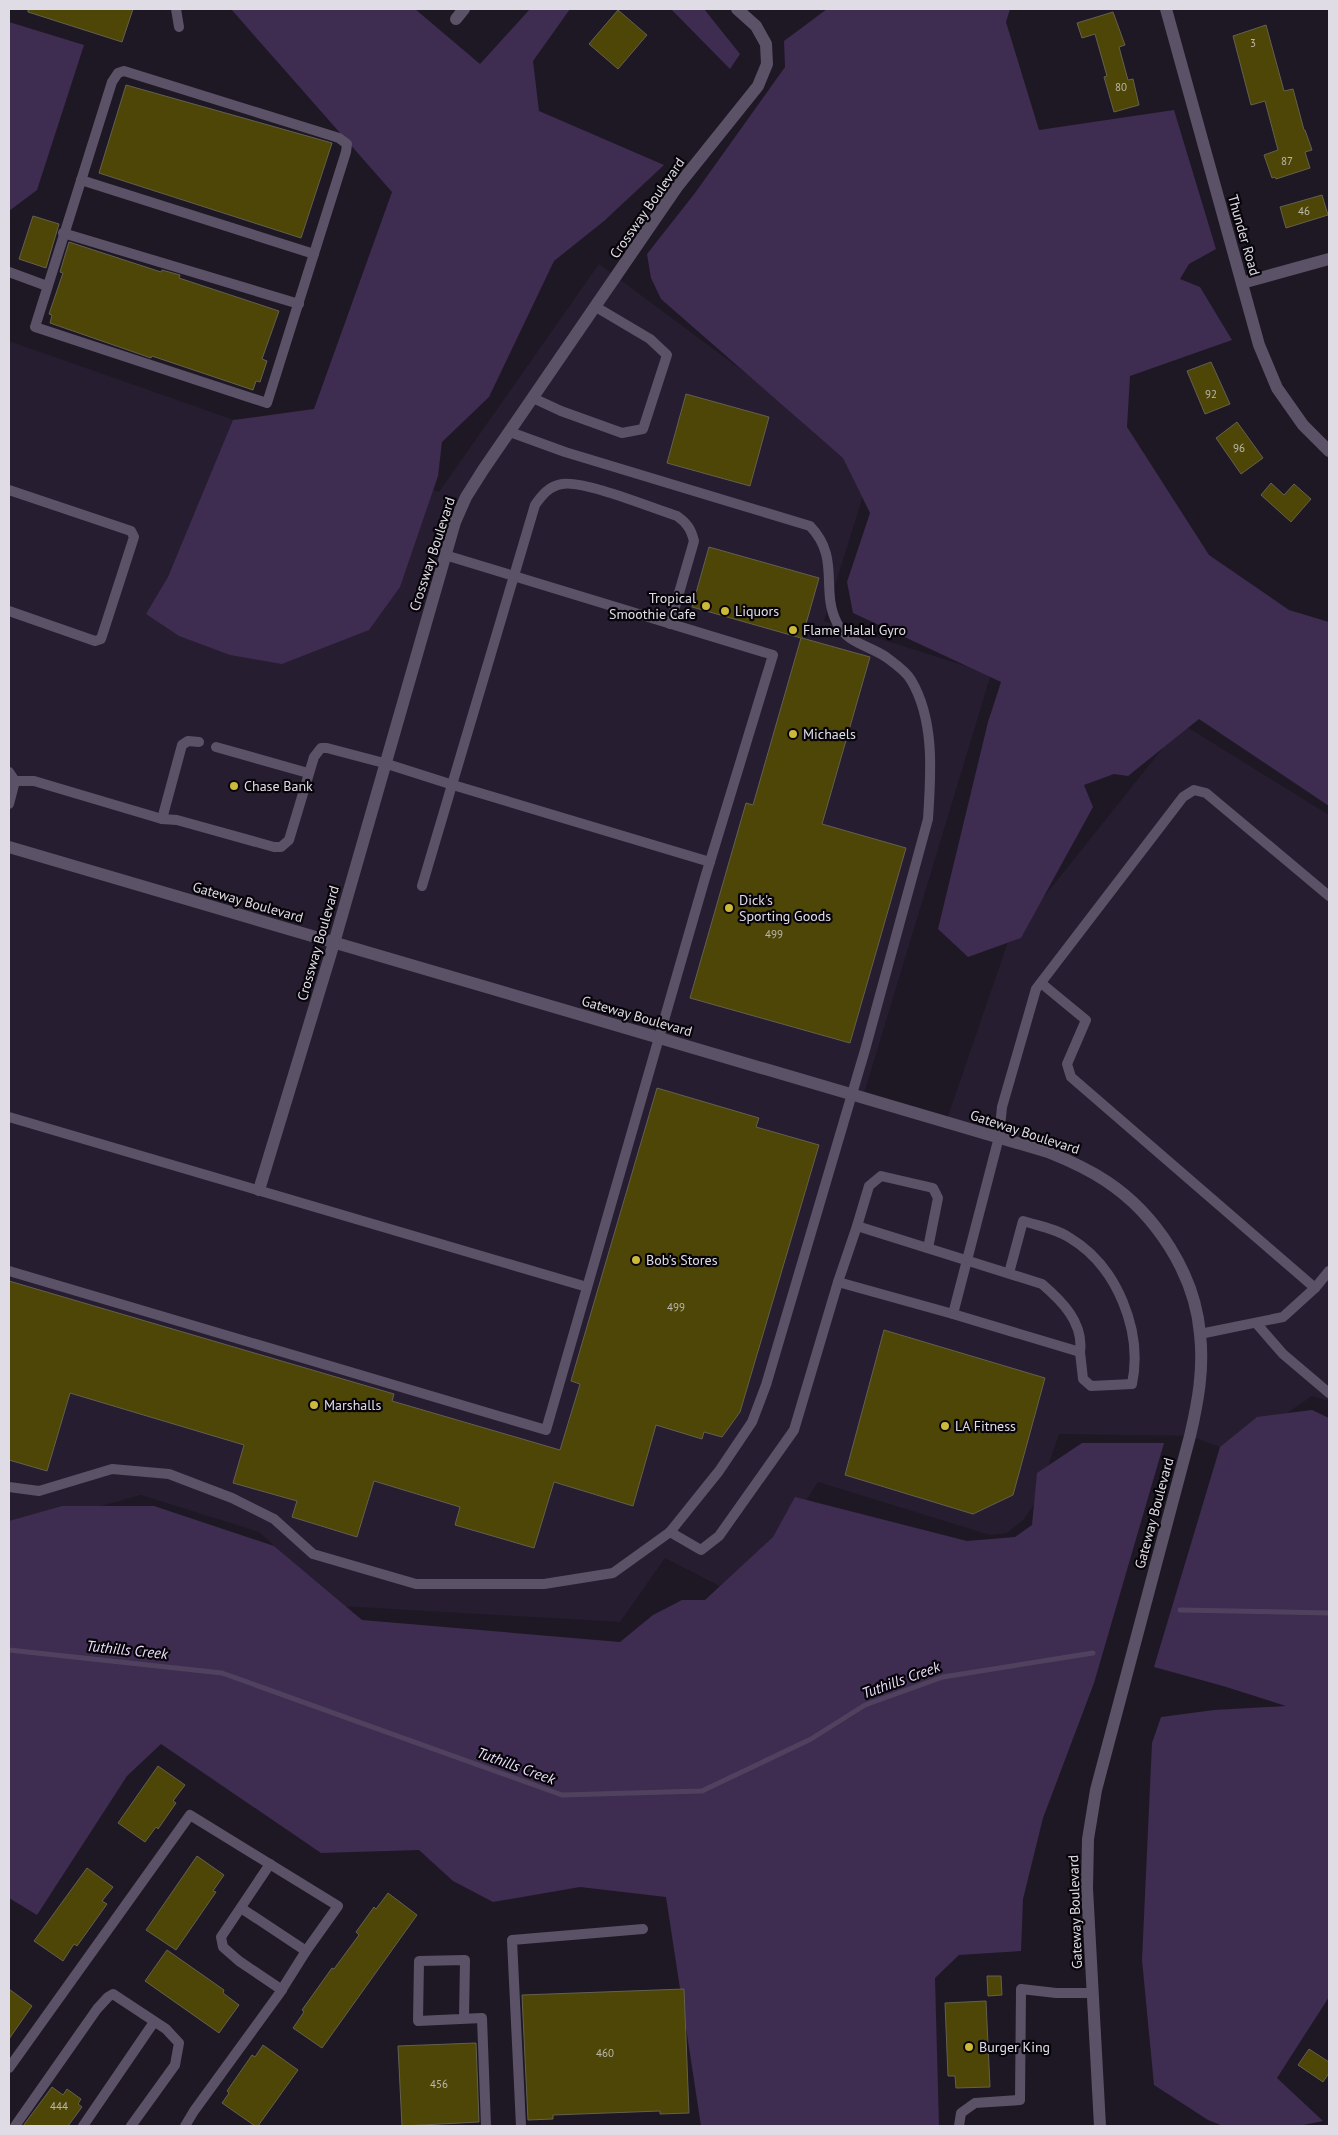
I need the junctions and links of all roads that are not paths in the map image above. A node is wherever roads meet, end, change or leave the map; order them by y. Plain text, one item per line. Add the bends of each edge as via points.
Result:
1 (176, 9) edge
2 (464, 9) edge
3 (737, 9) edge
4 (1166, 9) edge
5 (456, 19) dead end
6 (179, 27) dead end
7 (81, 180) junction
8 (64, 233) junction
9 (314, 254) junction
10 (1329, 259) edge
11 (9, 272) edge
12 (1242, 284) junction
13 (46, 286) junction
14 (299, 304) junction
15 (596, 307) junction
16 (533, 398) junction
17 (510, 432) junction
18 (1329, 452) edge
19 (9, 490) edge
20 (445, 555) junction
21 (515, 576) junction
22 (9, 611) edge
23 (670, 624) junction
24 (199, 742) dead end
25 (216, 747) dead end
26 (384, 763) junction
27 (308, 773) junction
28 (12, 776) edge
29 (453, 785) junction
30 (9, 804) edge
31 (162, 818) junction
32 (9, 847) edge
33 (710, 862) junction
34 (422, 886) dead end
35 (1329, 896) edge
36 (334, 943) junction
37 (1041, 983) junction
38 (659, 1038) junction
39 (852, 1094) junction
40 (9, 1117) edge
41 (998, 1137) junction
42 (259, 1190) junction
43 (857, 1226) junction
44 (928, 1248) junction
45 (967, 1260) junction
46 (9, 1271) edge
47 (1329, 1271) edge
48 (1009, 1273) junction
49 (838, 1282) junction
50 (586, 1287) junction
51 (1315, 1288) junction
52 (952, 1314) junction
53 (1256, 1323) junction
54 (1200, 1334) junction
55 (1080, 1352) junction
56 (1329, 1393) edge
57 (9, 1487) edge
58 (670, 1532) junction
59 (270, 1864) junction
60 (241, 1908) junction
61 (643, 1929) dead end
62 (306, 1951) junction
63 (282, 1990) junction
64 (1092, 1993) junction
65 (464, 2018) junction
66 (154, 2022) junction
67 (9, 2068) edge
68 (15, 2126) edge
69 (83, 2126) edge
70 (131, 2126) edge
71 (185, 2126) edge
72 (486, 2126) edge
73 (521, 2126) edge
74 (959, 2126) edge
75 (1100, 2126) edge

1 - 6 lane
2 - 5 street
3 - 15 street, Crossway Boulevard via 761,34 767,54 764,74 750,97 677,187
4 - 12 street, Thunder Road
7 - 8 lane
7 - 9 lane
7 - 9 lane via 112,82 118,73 124,71 339,138 346,144 346,152
8 - 13 lane
8 - 14 lane
9 - 14 lane
10 - 12 street
11 - 13 lane
12 - 18 street, Thunder Road via 1259,345 1277,388 1303,425
13 - 14 lane via 35,327 267,403
15 - 16 street, Crossway Boulevard
15 - 16 lane via 650,338 667,355 643,429 622,433
16 - 17 street, Crossway Boulevard
17 - 20 street, Crossway Boulevard via 466,497
17 - 39 lane via 565,452 810,526 826,551 831,611 841,631 884,656 911,678 923,709 929,744 928,818
19 - 22 lane via 132,531 134,537 100,639 96,641
20 - 21 lane
20 - 26 street, Crossway Boulevard
21 - 23 lane
21 - 23 lane via 535,505 542,495 561,484 584,486 677,516 692,530 692,553
21 - 29 lane
23 - 33 lane via 773,655
24 - 31 lane via 188,741 182,745
25 - 27 lane
26 - 27 lane via 321,748
26 - 29 lane
26 - 36 street, Crossway Boulevard
27 - 31 lane via 289,840 281,846
28 - 30 lane
28 - 31 lane
29 - 33 lane
29 - 34 lane
32 - 36 street, Gateway Boulevard
33 - 38 lane
35 - 37 lane via 1206,793 1194,790 1183,798
36 - 38 street, Gateway Boulevard
36 - 42 street, Crossway Boulevard
37 - 41 lane via 1036,990 1002,1106
37 - 51 lane via 1086,1020 1067,1064 1071,1077
38 - 39 street, Gateway Boulevard
38 - 50 lane
39 - 41 street, Gateway Boulevard
39 - 58 lane via 766,1385 752,1422 719,1472
40 - 42 lane
41 - 45 lane
41 - 54 street, Gateway Boulevard via 1068,1160 1106,1180 1125,1195 1158,1231 1182,1270
42 - 50 lane
43 - 44 lane
43 - 44 lane via 869,1186 881,1176 932,1188 938,1198
43 - 49 lane
44 - 45 lane
45 - 48 lane
45 - 52 lane
46 - 50 lane via 546,1430
47 - 51 lane
48 - 55 lane via 1042,1284 1058,1298 1072,1315 1082,1339
48 - 55 lane via 1023,1221 1070,1237 1089,1252 1111,1279 1128,1310 1134,1335 1132,1384 1091,1386 1084,1379
49 - 52 lane
49 - 58 lane via 794,1430 719,1536 702,1550
51 - 53 lane via 1283,1317
52 - 55 lane
53 - 54 lane
53 - 56 lane via 1283,1354
54 - 64 street, Gateway Boulevard via 1200,1384 1196,1411 1091,1817 1087,1871
57 - 58 lane via 39,1491 112,1470 169,1474 232,1498 274,1519 313,1554 416,1584 544,1584 613,1573
59 - 60 lane
59 - 62 lane via 338,1906
59 - 67 lane via 190,1815
60 - 62 lane
60 - 63 lane via 221,1937 223,1947
61 - 73 lane via 512,1940
62 - 63 lane
63 - 71 lane
64 - 74 lane via 1021,1989 1020,2100 976,2103 961,2113
64 - 75 street, Gateway Boulevard
65 - 65 lane via 418,2021 419,1961 465,1960
65 - 72 lane via 482,2018
66 - 68 lane via 114,1994 108,1997
66 - 69 lane
66 - 70 lane via 179,2043 175,2065

